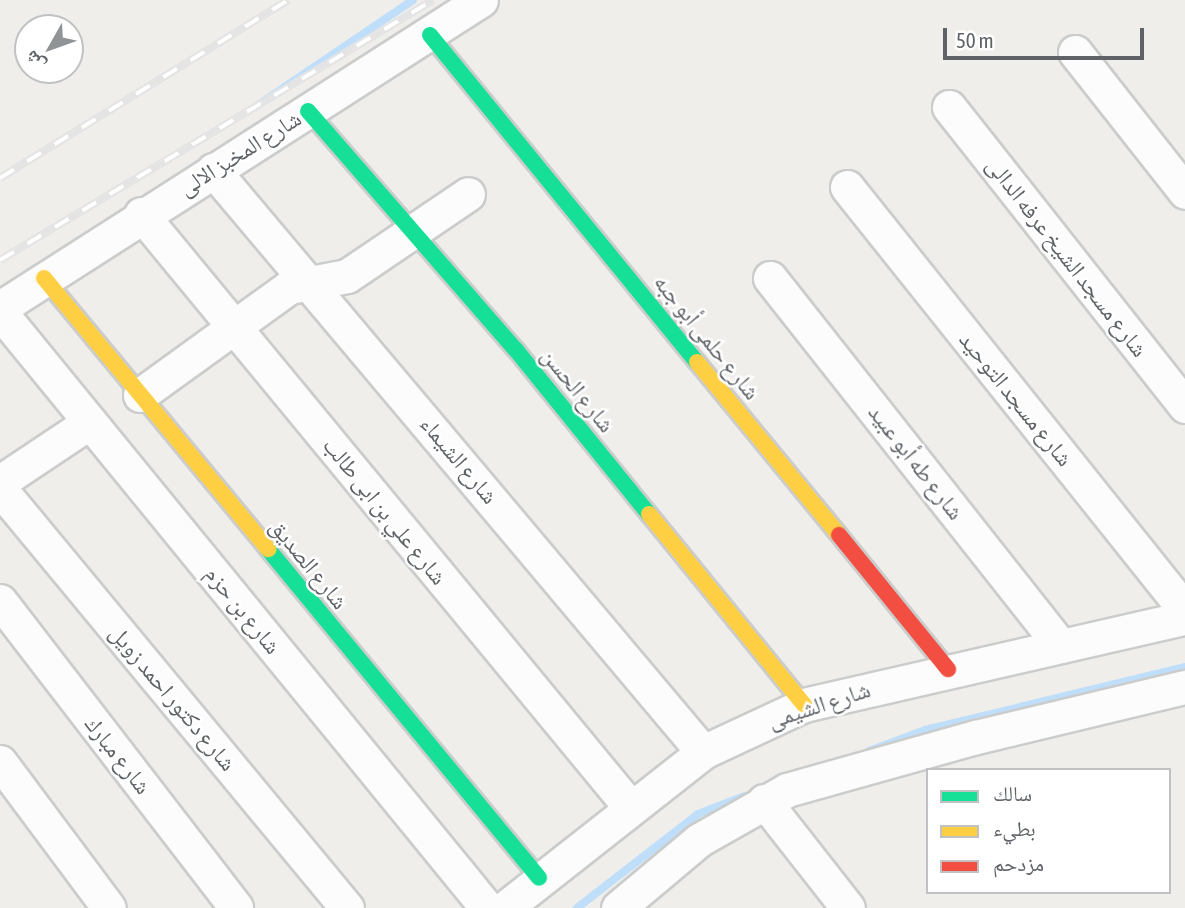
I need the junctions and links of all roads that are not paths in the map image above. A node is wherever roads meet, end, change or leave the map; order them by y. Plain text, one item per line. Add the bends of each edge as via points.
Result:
1 (481, 0) edge
2 (430, 35) junction
3 (1075, 52) dead end
4 (949, 107) dead end
5 (308, 111) junction
6 (213, 170) junction
7 (847, 187) dead end
8 (1185, 192) edge
9 (468, 194) dead end
10 (141, 214) junction
11 (412, 232) junction
12 (44, 278) junction
13 (770, 278) dead end
14 (310, 281) junction
15 (0, 310) edge
16 (234, 327) junction
17 (1179, 386) edge
18 (140, 395) junction
19 (90, 422) junction
20 (0, 482) edge
21 (0, 489) edge
22 (0, 601) edge
23 (1185, 610) edge
24 (1185, 618) edge
25 (1062, 646) junction
26 (948, 669) junction
27 (1185, 687) edge
28 (804, 705) junction
29 (703, 752) junction
30 (0, 762) edge
31 (764, 801) junction
32 (630, 807) junction
33 (539, 878) junction
34 (109, 908) edge
35 (236, 908) edge
36 (347, 908) edge
37 (487, 908) edge
38 (505, 908) edge
39 (618, 908) edge
40 (848, 908) edge

1 - 2 street, شارع المخبز الالى
2 - 5 street, شارع المخبز الالى
2 - 26 street, شارع حلمى أبو جبه
3 - 8 street
4 - 17 street, شارع مسجد الشيخ عرفه الدالى
5 - 6 street, شارع المخبز الالى
5 - 11 street, شارع الحسن
6 - 10 street, شارع المخبز الالى
6 - 14 street, شارع الشيماء
7 - 23 street, شارع مسجد التوحيد
9 - 11 street
10 - 12 street, شارع المخبز الالى
10 - 16 street, شارع علي بن ابى طالب
11 - 14 street via 347,276
11 - 28 street, شارع الحسن via 516,350
12 - 15 street, شارع المخبز الالى
12 - 18 street, شارع الصديق
13 - 25 street, شارع طه أبو عبيد
14 - 16 street via 289,287
14 - 29 street, شارع الشيماء
15 - 19 street, شارع بن حزم
16 - 18 street
16 - 32 street, شارع علي بن ابى طالب
18 - 33 street, شارع الصديق
19 - 20 street
19 - 37 street, شارع بن حزم
21 - 36 street, شارع دكتور احمد زويل
22 - 35 street, شارع مبارك
24 - 25 street, شارع الشيمى
25 - 26 street, شارع الشيمى
26 - 28 street, شارع الشيمى
27 - 31 street via 834,774
28 - 29 street, شارع الشيمى
29 - 32 street, شارع الشيمى
30 - 34 street
31 - 39 street via 699,840
31 - 40 street
32 - 33 street, شارع الشيمى
33 - 38 street, شارع الشيمى

